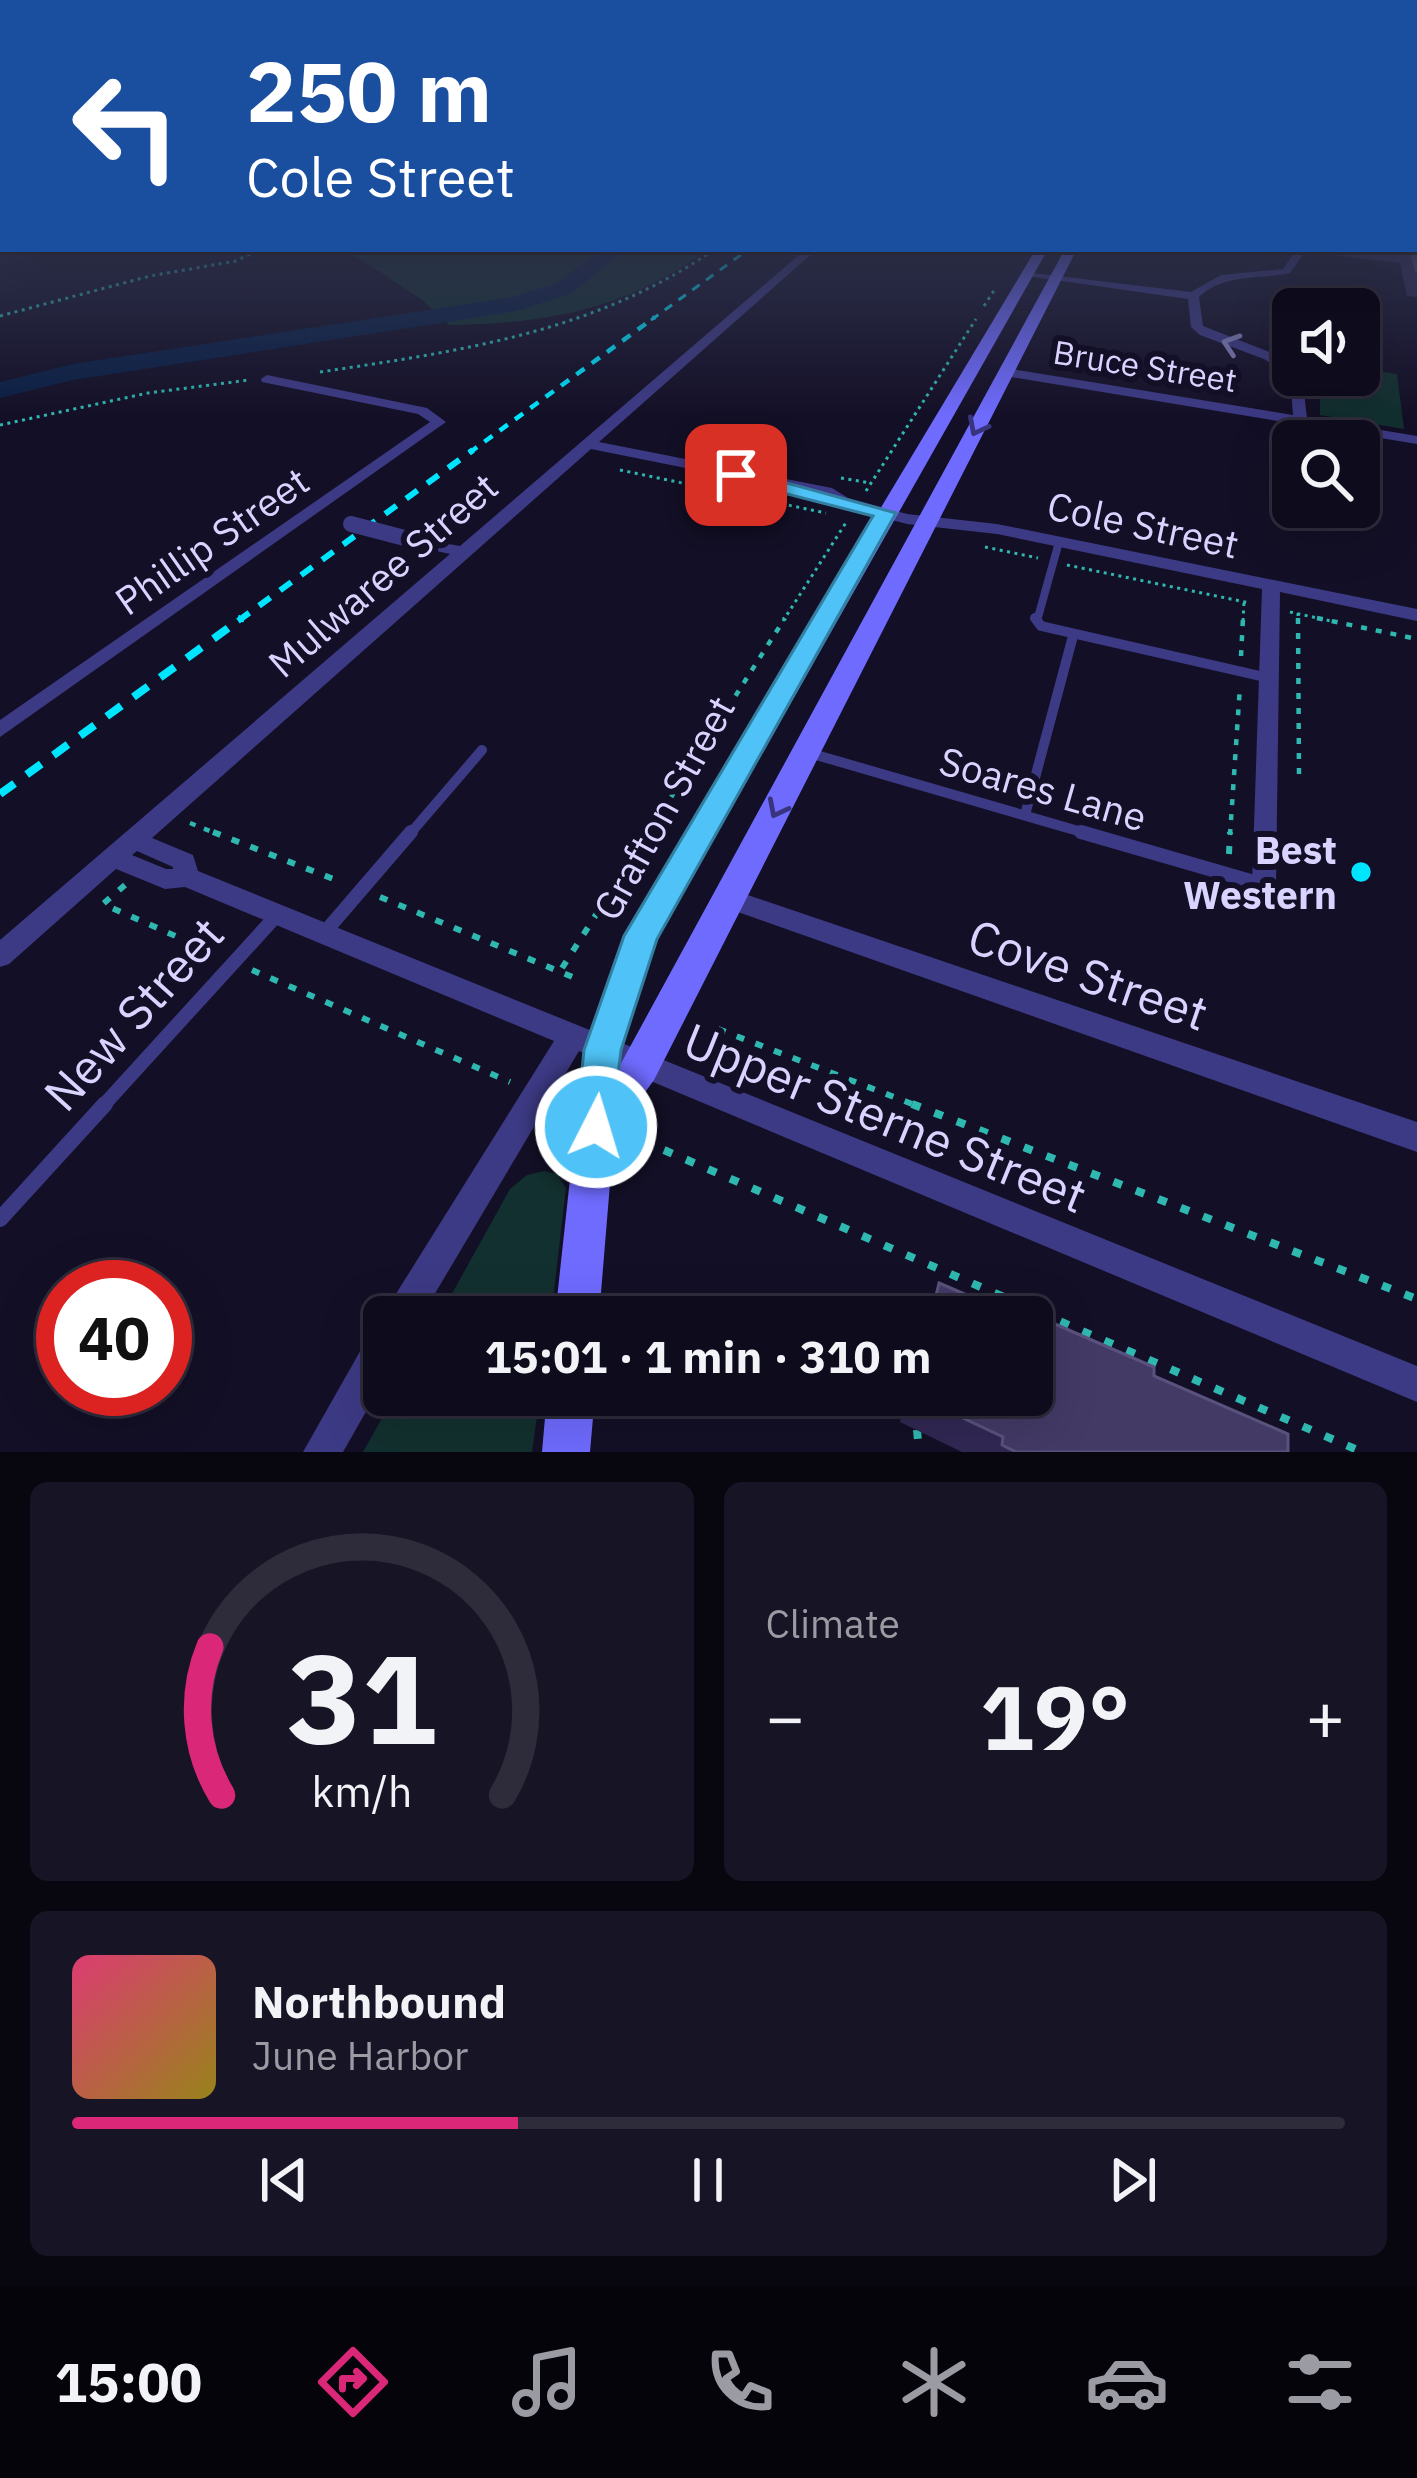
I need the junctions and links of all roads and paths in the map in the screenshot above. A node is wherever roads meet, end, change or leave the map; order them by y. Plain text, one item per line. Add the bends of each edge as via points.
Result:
1 (125, 283) edge
2 (669, 283) edge
3 (776, 283) edge
4 (1020, 283) edge
5 (1051, 283) edge
6 (1084, 283) edge
7 (1205, 283) edge
8 (1193, 296) junction
9 (0, 316) edge
10 (976, 320) dead end
11 (1272, 359) edge
12 (1005, 372) junction
13 (267, 379) junction
14 (1294, 420) edge
15 (0, 424) edge
16 (1380, 434) edge
17 (1417, 440) edge
18 (599, 447) junction
19 (860, 501) junction
20 (889, 507) junction
21 (826, 513) dead end
22 (313, 514) junction
23 (931, 515) junction
24 (1059, 542) junction
25 (968, 544) dead end
26 (467, 553) junction
27 (1053, 562) junction
28 (1271, 596) junction
29 (1244, 602) junction
30 (1298, 614) junction
31 (1417, 615) edge
32 (1073, 636) junction
33 (1417, 639) edge
34 (1240, 673) junction
35 (1269, 678) junction
36 (0, 730) edge
37 (482, 750) dead end
38 (806, 752) junction
39 (1299, 775) dead end
40 (205, 809) dead end
41 (1024, 815) junction
42 (190, 823) junction
43 (126, 850) junction
44 (152, 861) junction
45 (1223, 873) junction
46 (1264, 885) joint
47 (360, 889) junction
48 (730, 899) junction
49 (277, 916) junction
50 (323, 934) junction
51 (0, 956) edge
52 (234, 962) junction
53 (562, 968) junction
54 (575, 977) dead end
55 (718, 1029) dead end
56 (587, 1044) junction
57 (641, 1068) junction
58 (510, 1082) dead end
59 (596, 1127) junction
60 (1417, 1136) edge
61 (664, 1150) dead end
62 (0, 1219) edge
63 (414, 1296) edge
64 (579, 1296) edge
65 (1417, 1299) edge
66 (363, 1382) edge
67 (1417, 1384) edge
68 (569, 1416) edge
69 (917, 1430) dead end
70 (322, 1452) edge
71 (566, 1452) edge
72 (919, 1452) edge
73 (1362, 1452) edge

1 - 9 path
2 - 13 path via 578,320 411,358
3 - 18 street, Mulwaree Street
4 - 20 street, Grafton Street
5 - 12 street
6 - 8 street
7 - 8 street
11 -> 8 street via 1204,333
10 - 19 path
12 - 14 street, Bruce Street
12 -> 23 street
13 - 15 path
13 - 22 street, Phillip Street via 422,411 440,422
16 - 17 street, Bruce Street
18 - 19 street, Cole Street
18 - 21 path via 590,463
18 - 26 street, Mulwaree Street
19 - 20 street, Cole Street
19 - 53 path
20 - 23 street, Cole Street
20 - 56 street, Grafton Street via 657,903
22 - 26 street, bridge
22 - 36 street, Phillip Street
23 - 24 street, Cole Street
23 - 38 street
24 - 27 lane
24 - 28 street, Cole Street
25 - 27 path
26 - 43 street, Mulwaree Street
27 - 29 path
27 - 32 lane via 1035,622
28 - 29 path
28 - 30 path
28 - 31 street, Cole Street
28 - 35 street
29 - 34 path
30 - 33 path
30 - 39 path
32 - 34 lane
32 - 41 lane
34 - 35 lane
34 - 45 path
35 - 46 street
37 - 47 lane
38 - 41 lane, Soares Lane
38 -> 48 street
40 - 42 path
41 - 45 lane, Soares Lane
42 - 44 path
42 - 47 path
43 - 44 street, Upper Sterne Street
43 - 51 street, Mulwaree Street
44 - 49 street, Upper Sterne Street via 165,880 187,877
44 - 52 path via 103,904
45 - 46 lane, Soares Lane
47 - 50 lane
47 - 53 path
48 - 57 street
48 - 60 street, Cove Street
49 - 50 street, Upper Sterne Street
49 - 52 lane, New Street
50 - 56 street, Upper Sterne Street
52 - 58 path
52 - 62 lane, New Street
53 - 54 path
55 - 65 path
56 - 57 street, Upper Sterne Street
56 - 59 street, Grafton Street
56 - 63 street, Grafton Street
57 - 59 street
57 - 67 street, Upper Sterne Street
59 - 64 street, Grafton Street
61 - 73 path
66 - 70 street
68 - 71 street
69 - 72 path

